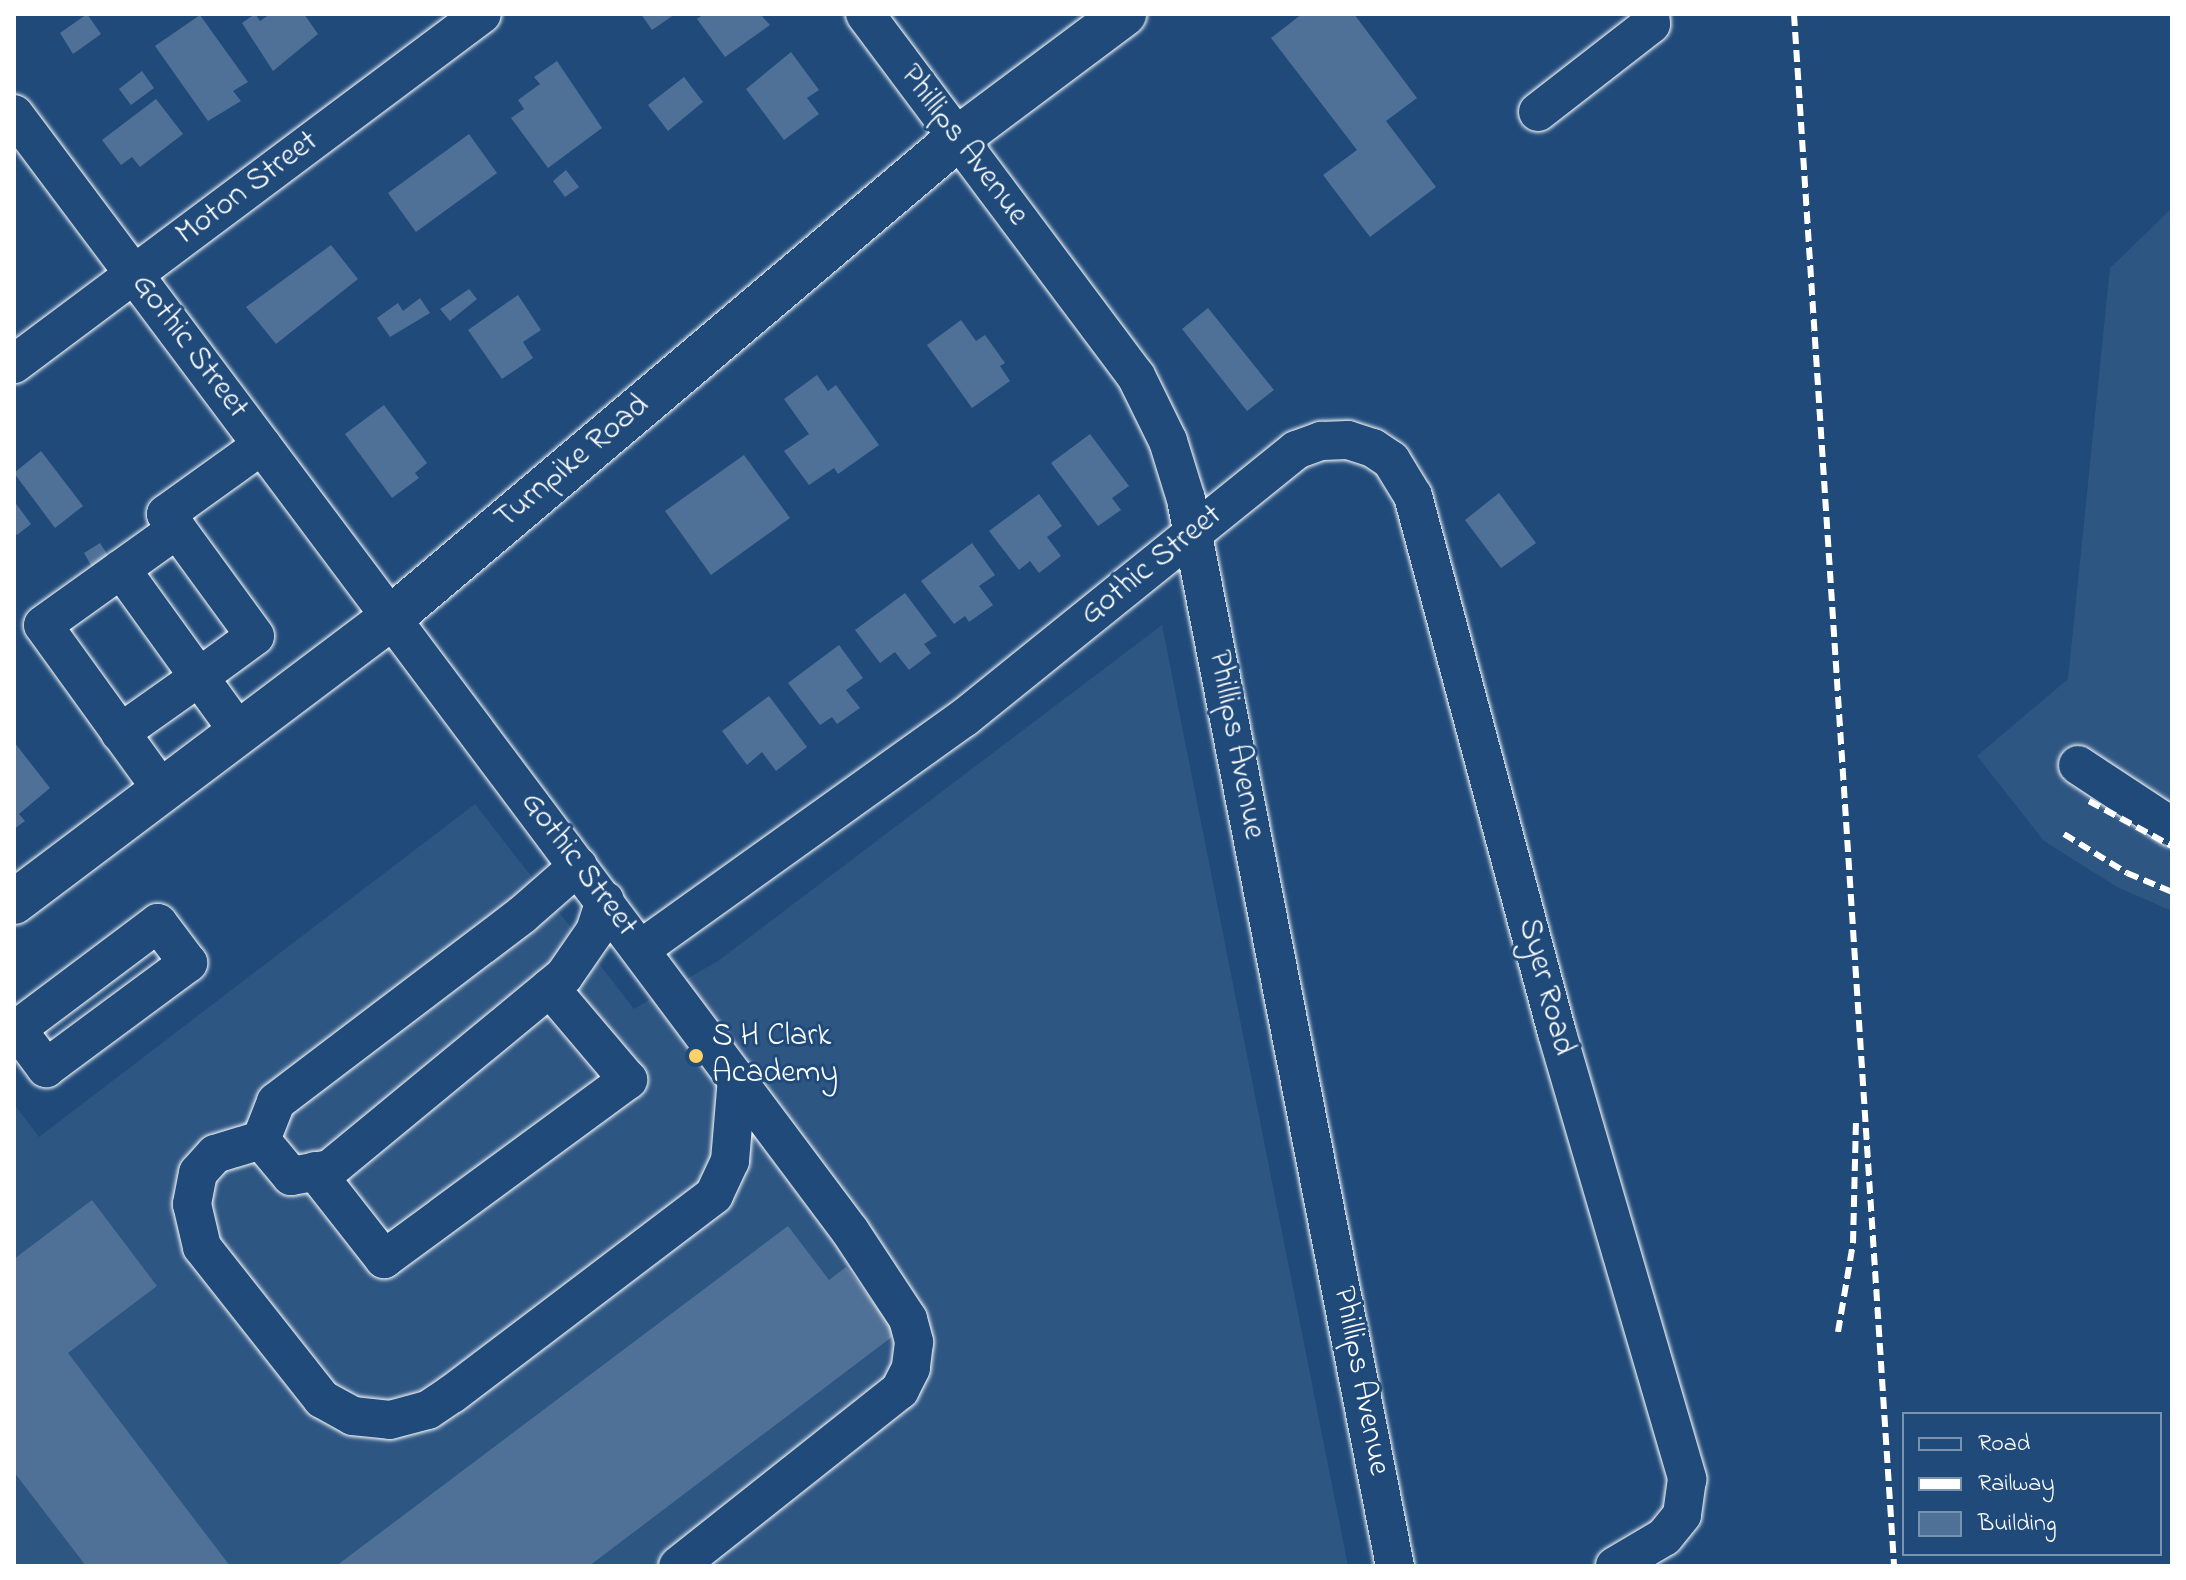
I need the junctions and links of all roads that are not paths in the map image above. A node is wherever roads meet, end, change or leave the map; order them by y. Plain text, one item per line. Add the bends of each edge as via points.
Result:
1 (482, 14) edge
2 (865, 14) edge
3 (1124, 14) edge
4 (1650, 14) edge
5 (1538, 112) dead end
6 (14, 114) edge
7 (957, 139) junction
8 (134, 274) junction
9 (14, 364) edge
10 (1353, 442) joint
11 (262, 445) junction
12 (177, 529) junction
13 (1192, 533) junction
14 (121, 569) junction
15 (392, 617) junction
16 (199, 677) junction
17 (239, 732) junction
18 (120, 733) junction
19 (2078, 765) dead end
20 (162, 790) junction
21 (2172, 827) edge
22 (578, 866) junction
23 (605, 901) junction
24 (14, 902) edge
25 (641, 949) junction
26 (550, 988) junction
27 (737, 1078) junction
28 (261, 1140) junction
29 (315, 1171) junction
30 (678, 1566) edge
31 (1395, 1566) edge
32 (1615, 1566) edge

1 - 8 street, Moton Street
2 - 7 street, Phillips Avenue
3 - 7 main road, Turnpike Road
4 - 5 street via 1651,24
6 - 8 street, Gothic Street
7 - 13 street, Phillips Avenue via 1136,376 1168,441
7 - 15 main road, Turnpike Road
8 - 9 street, Moton Street
8 - 11 street, Gothic Street
10 - 13 street, Gothic Street via 1321,441 1296,450
10 - 32 street, Syer Road via 1391,460 1413,496 1557,1033 1687,1479 1682,1515 1651,1545
11 - 12 street via 166,514
11 - 15 street, Gothic Street
12 - 14 street
12 - 16 street via 255,636
13 - 25 street, Gothic Street via 964,718
13 - 31 street, Phillips Avenue
14 - 16 street
14 - 18 street via 43,625
15 - 17 main road, Turnpike Road
15 - 22 street, Gothic Street
16 - 17 street
16 - 18 street
17 - 20 main road, Turnpike Road
18 - 20 street
19 - 21 street
20 - 24 main road, Turnpike Road
22 - 23 street, Gothic Street
22 - 28 street via 522,915 276,1102
23 - 25 street, Gothic Street
23 - 26 street via 595,931
25 - 27 street
26 - 29 street via 330,1169
26 - 29 street via 628,1080 384,1259
27 - 28 street via 730,1161 714,1195 452,1394 428,1410 390,1420 353,1416 322,1399 202,1247 193,1212 198,1173 215,1154
27 - 30 street via 908,1319 914,1342 911,1368 900,1390 882,1408
28 - 29 street via 291,1176

